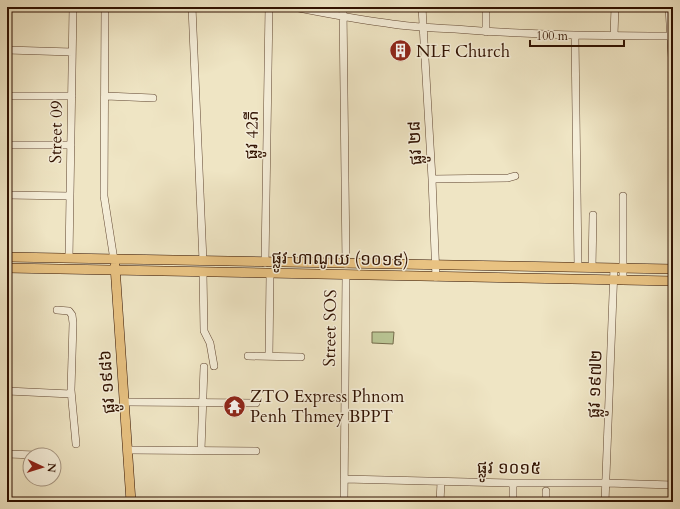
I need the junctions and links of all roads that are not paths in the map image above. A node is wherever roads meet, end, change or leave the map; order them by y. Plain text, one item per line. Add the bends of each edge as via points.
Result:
1 (73, 7) edge
2 (105, 7) edge
3 (192, 7) edge
4 (269, 7) edge
5 (293, 7) edge
6 (343, 7) edge
7 (422, 7) edge
8 (486, 7) edge
9 (615, 7) edge
10 (669, 7) edge
11 (343, 17) junction
12 (423, 27) junction
13 (486, 32) junction
14 (614, 35) junction
15 (575, 36) junction
16 (671, 36) edge
17 (7, 50) edge
18 (72, 52) junction
19 (673, 74) edge
20 (7, 96) edge
21 (72, 96) junction
22 (106, 96) junction
23 (153, 98) dead end
24 (7, 145) edge
25 (71, 145) junction
26 (515, 176) dead end
27 (432, 179) junction
28 (7, 195) edge
29 (70, 196) junction
30 (624, 196) dead end
31 (593, 215) dead end
32 (7, 257) edge
33 (69, 258) junction
34 (114, 260) junction
35 (203, 261) junction
36 (265, 263) junction
37 (346, 264) junction
38 (436, 266) junction
39 (578, 267) junction
40 (7, 268) edge
41 (592, 268) junction
42 (619, 268) junction
43 (673, 269) edge
44 (116, 271) junction
45 (203, 272) junction
46 (270, 274) junction
47 (346, 275) junction
48 (436, 277) junction
49 (619, 280) junction
50 (673, 281) edge
51 (57, 310) dead end
52 (248, 356) dead end
53 (269, 356) junction
54 (301, 357) dead end
55 (214, 366) dead end
56 (204, 367) dead end
57 (7, 391) edge
58 (71, 394) junction
59 (125, 402) junction
60 (202, 402) junction
61 (256, 403) dead end
62 (76, 444) dead end
63 (128, 450) junction
64 (201, 450) junction
65 (256, 451) dead end
66 (7, 454) edge
67 (22, 455) edge
68 (344, 479) junction
69 (441, 482) junction
70 (513, 483) junction
71 (606, 483) junction
72 (673, 485) edge
73 (546, 492) dead end
74 (131, 501) edge
75 (113, 502) edge
76 (344, 502) edge
77 (440, 502) edge
78 (513, 502) edge
79 (546, 502) edge
80 (606, 502) edge

1 - 18 street, Street 09
2 - 22 street
3 - 35 street
4 - 36 street, ផ្លូវ 42ភី
5 - 11 street
6 - 11 street
7 - 12 street, ផ្លូវ ២៨
8 - 13 street
9 - 14 street
10 - 16 street
11 - 12 street
11 - 37 street
12 - 13 street
12 - 27 street, ផ្លូវ ២៨
13 - 15 street
14 - 15 street
14 - 16 street
15 - 39 street
16 - 19 street
17 - 18 street
18 - 21 street, Street 09
20 - 21 street
21 - 25 street, Street 09
22 - 23 street
22 - 34 street via 104,196
24 - 25 street
25 - 29 street, Street 09
26 - 27 street
27 - 38 street, ផ្លូវ ២៨
28 - 29 street
29 - 33 street, Street 09
30 - 42 street, ផ្លូវ ១៩៧២
31 - 41 street
32 - 33 main road, ផ្លូវ ហាណូយ (១០១៩)
33 - 34 main road, ផ្លូវ ហាណូយ (១០១៩)
34 - 35 main road, ផ្លូវ ហាណូយ (១០១៩)
34 - 44 main road, ផ្លូវ ១៩៨៦
35 - 36 main road, ផ្លូវ ហាណូយ (១០១៩)
36 - 37 main road, ផ្លូវ ហាណូយ (១០១៩)
37 - 38 main road, ផ្លូវ ហាណូយ (១០១៩)
38 - 39 main road, ផ្លូវ ហាណូយ (១០១៩)
38 - 48 street, ផ្លូវ ២៨
39 - 41 main road, ផ្លូវ ហាណូយ (១០១៩)
40 - 44 main road, ផ្លូវ ហាណូយ (១០១៩)
41 - 42 main road, ផ្លូវ ហាណូយ (១០១៩)
42 - 43 main road, ផ្លូវ ហាណូយ (១០១៩)
42 - 49 street, ផ្លូវ ១៩៧២
44 - 45 main road, ផ្លូវ ហាណូយ (១០១៩)
44 - 59 main road, ផ្លូវ ១៩៨៦
45 - 46 main road, ផ្លូវ ហាណូយ (១០១៩)
45 - 55 street via 204,330 210,343
46 - 47 main road, ផ្លូវ ហាណូយ (១០១៩)
46 - 53 street
47 - 48 main road, ផ្លូវ ហាណូយ (១០១៩)
47 - 68 street, Street SOS
48 - 49 main road, ផ្លូវ ហាណូយ (១០១៩)
49 - 50 main road, ផ្លូវ ហាណូយ (១០១៩)
49 - 71 street, ផ្លូវ ១៩៧២
51 - 58 street via 69,311 72,315
52 - 53 street
53 - 54 street
56 - 60 street
57 - 58 street
58 - 62 street
59 - 60 street
59 - 63 main road, ផ្លូវ ១៩៨៦
60 - 61 street
60 - 64 street
63 - 64 street
63 - 74 main road, ផ្លូវ ១៩៨៦
64 - 65 street
66 - 67 street
68 - 69 street, ផ្លូវ ១០១៥
68 - 76 street, Street SOS
69 - 70 street, ផ្លូវ ១០១៥
69 - 77 street
70 - 71 street, ផ្លូវ ១០១៥
70 - 78 street
71 - 72 street, ផ្លូវ ១០១៥
71 - 80 street, ផ្លូវ ១៩៧២
73 - 79 street
74 - 75 street

